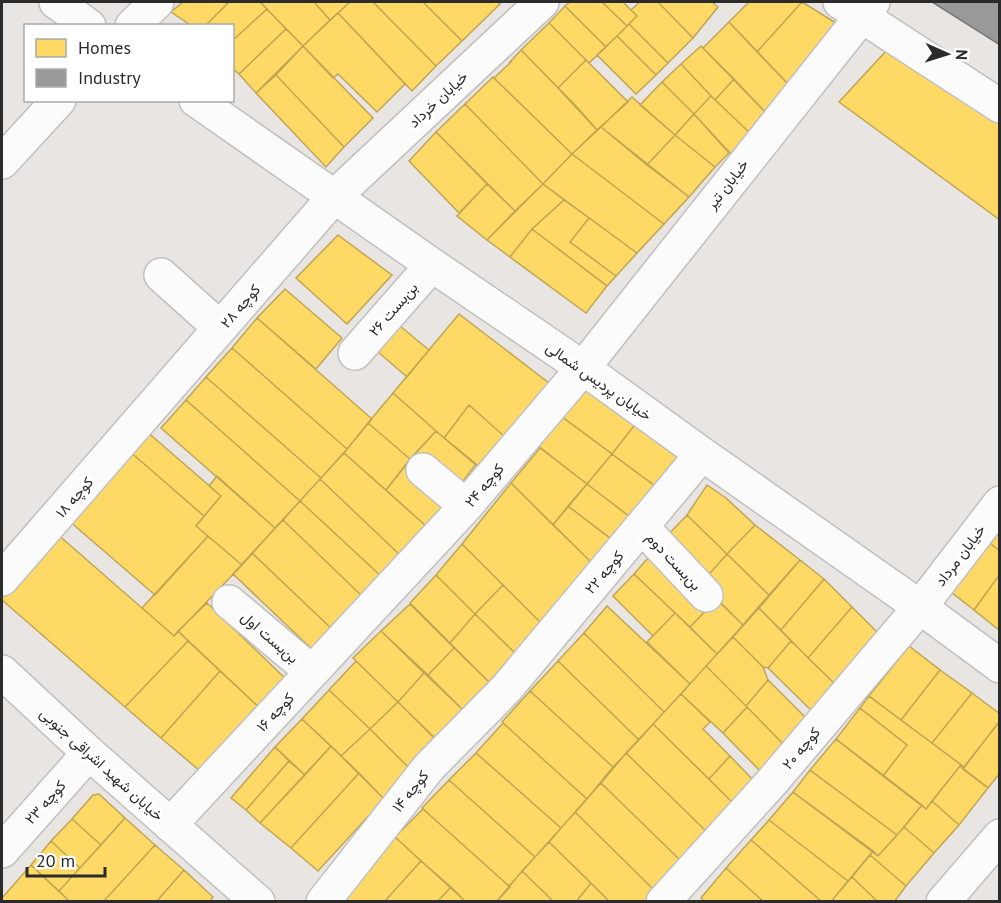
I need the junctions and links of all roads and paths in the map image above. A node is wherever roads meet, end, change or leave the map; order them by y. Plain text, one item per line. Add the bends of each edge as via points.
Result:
1 (56, 2) edge
2 (157, 2) edge
3 (542, 2) edge
4 (858, 6) edge
5 (86, 24) edge
6 (134, 24) edge
7 (57, 102) edge
8 (199, 102) edge
9 (999, 106) edge
10 (2, 162) edge
11 (334, 197) junction
12 (432, 265) junction
13 (161, 275) dead end
14 (220, 328) junction
15 (355, 353) dead end
16 (583, 368) junction
17 (146, 414) joint
18 (702, 454) junction
19 (423, 470) dead end
20 (999, 502) edge
21 (466, 506) junction
22 (642, 527) junction
23 (2, 579) edge
24 (706, 595) dead end
25 (381, 600) joint
26 (229, 602) dead end
27 (920, 607) junction
28 (999, 666) edge
29 (2, 672) edge
30 (312, 672) junction
31 (506, 689) joint
32 (88, 753) junction
33 (170, 825) junction
34 (999, 836) edge
35 (2, 851) edge
36 (670, 894) edge
37 (258, 902) edge
38 (322, 902) edge
39 (943, 902) edge

1 - 5 street
2 - 6 street
3 - 11 street, خیابان خرداد
4 - 9 street
4 - 16 street, خیابان تیر
7 - 10 street
8 - 11 street, خیابان پردیس شمالی
11 - 12 street, خیابان پردیس شمالی
11 - 14 street, کوچه ۲۸
12 - 15 street, بن‌بست ۲۶
12 - 16 street, خیابان پردیس شمالی
13 - 14 street
14 - 17 street, کوچه ۲۸
16 - 18 street, خیابان پردیس شمالی
16 - 21 street, کوچه ۲۴
17 - 23 street, کوچه ۱۸
18 - 22 street, کوچه ۲۲
18 - 27 street, خیابان پردیس شمالی
19 - 21 street
20 - 27 street, خیابان مرداد
21 - 25 street, کوچه ۲۴
22 - 24 street, بن‌بست دوم
22 - 31 street, کوچه ۲۲
25 - 30 street, کوچه ۱۶
26 - 30 street, بن‌بست اول
27 - 28 street, خیابان پردیس شمالی
27 - 36 street, کوچه ۲۰ via 771,783
29 - 32 street, خیابان شهید اشراقی جنوبی
30 - 33 street, کوچه ۱۶
31 - 38 street, کوچه ۱۴ via 429,767
32 - 33 street, خیابان شهید اشراقی جنوبی
32 - 35 street, کوچه ۲۳
33 - 37 street, خیابان شهید اشراقی جنوبی
34 - 39 street

